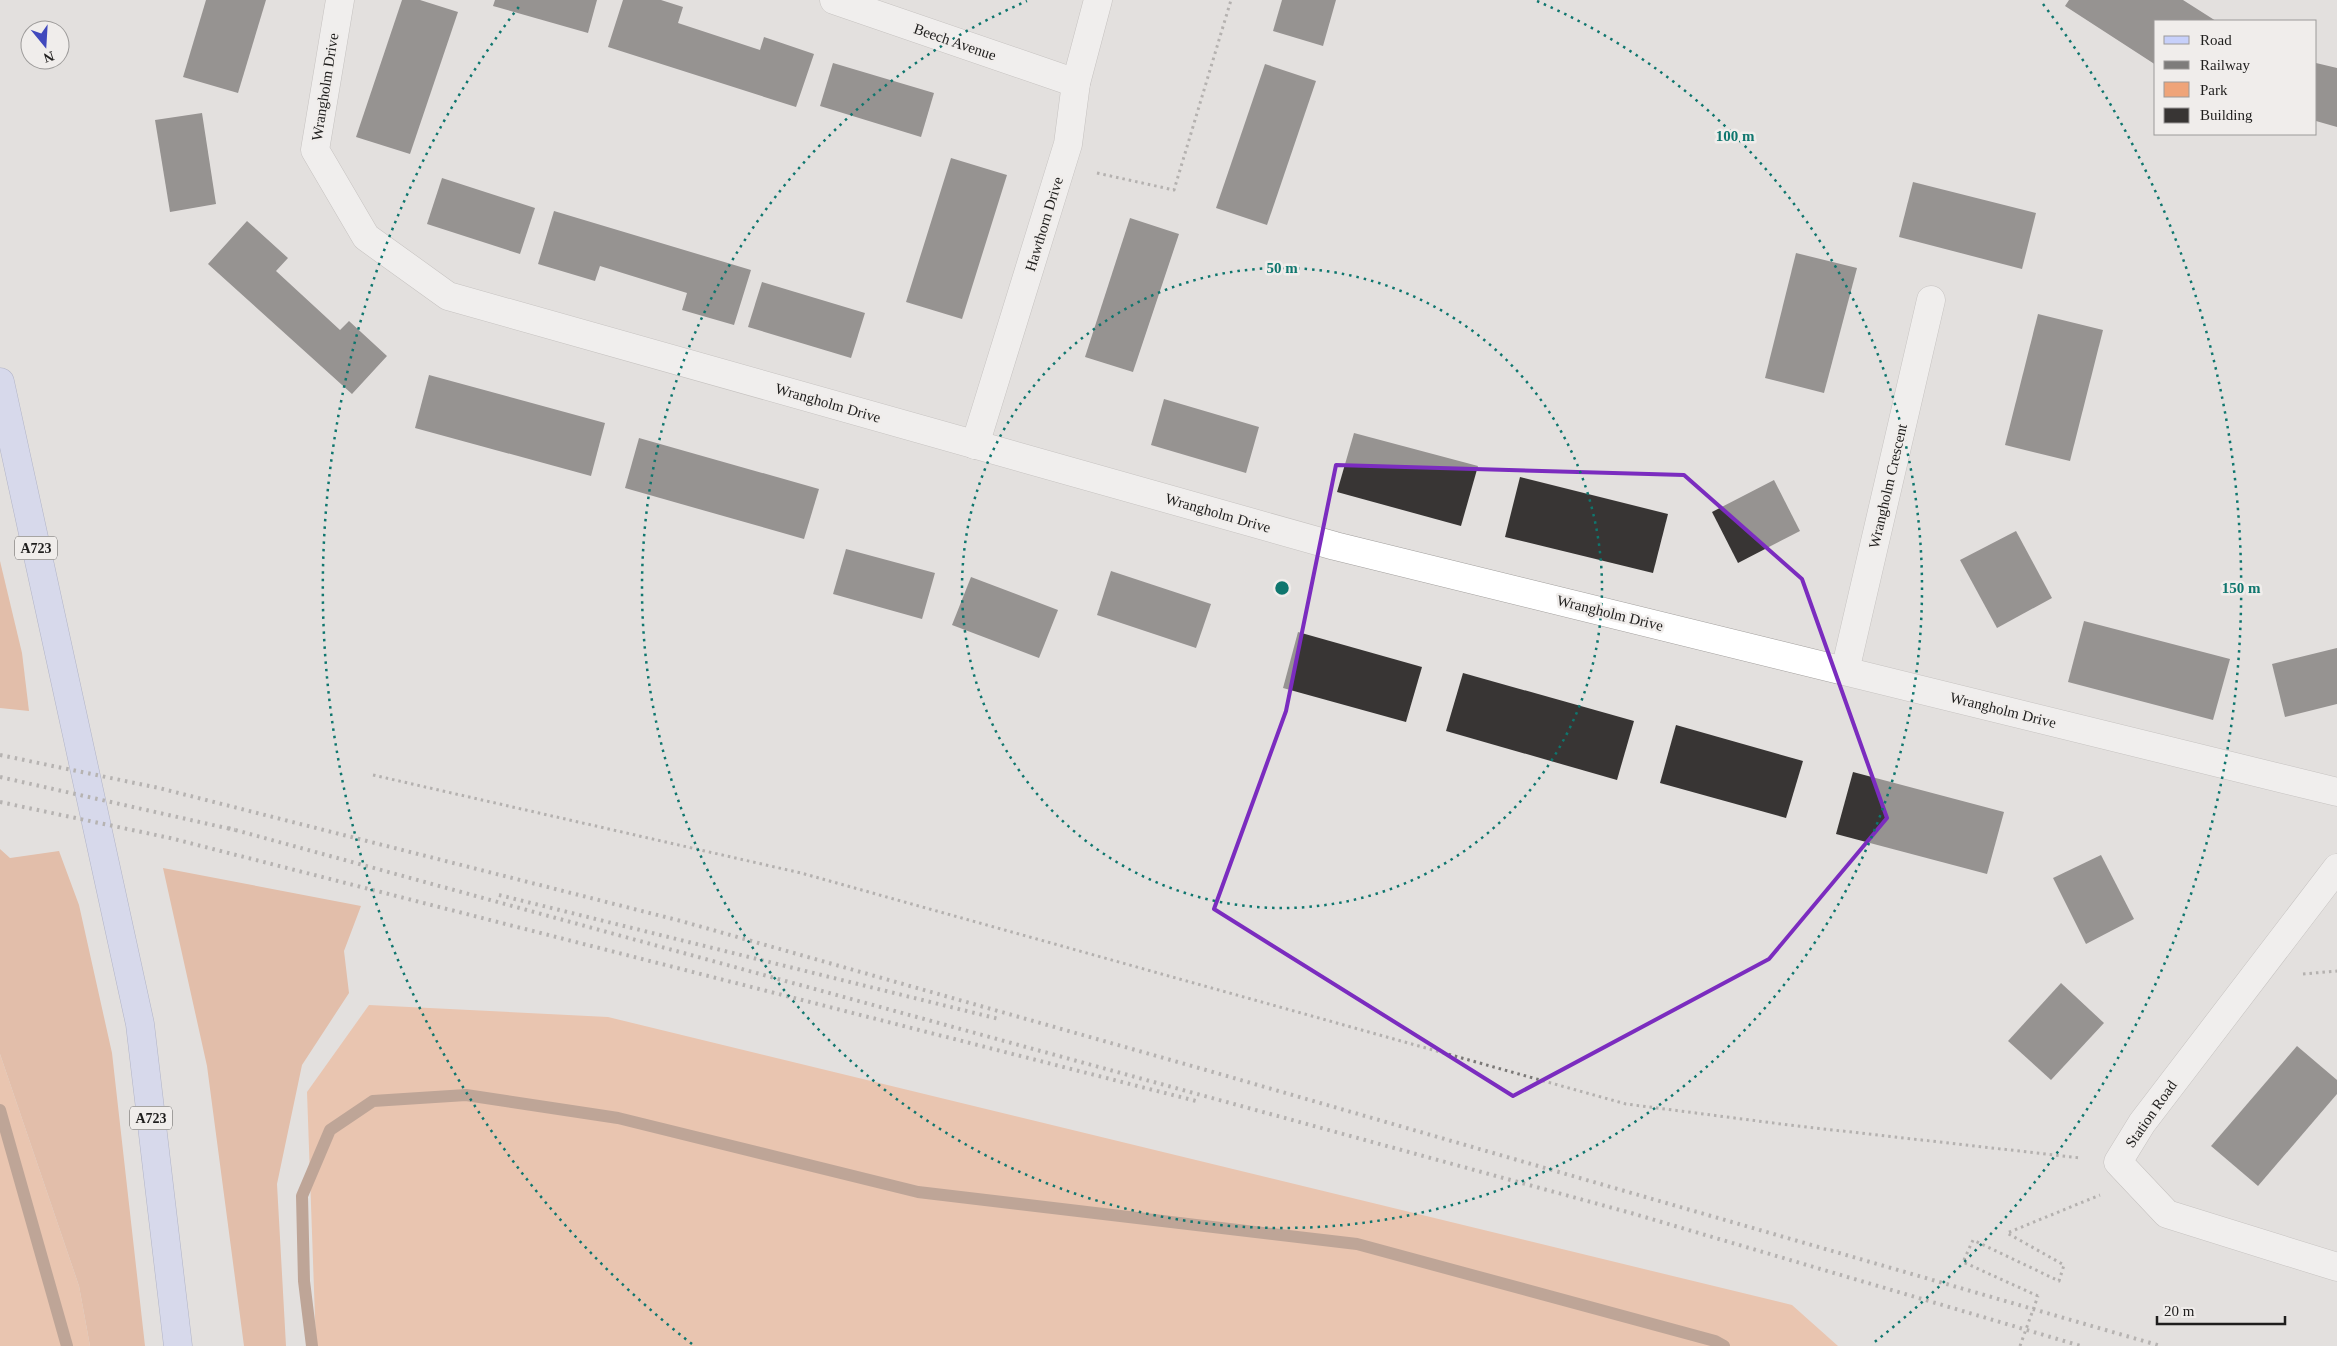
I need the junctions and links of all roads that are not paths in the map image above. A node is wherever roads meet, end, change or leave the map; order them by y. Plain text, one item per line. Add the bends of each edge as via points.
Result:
1 (340, 0) edge
2 (834, 0) edge
3 (1098, 0) edge
4 (1076, 83) junction
5 (1931, 300) dead end
6 (0, 382) edge
7 (975, 445) junction
8 (1845, 671) junction
9 (2337, 792) edge
10 (2337, 868) edge
11 (2337, 1267) edge
12 (178, 1346) edge

1 - 7 street, Wrangholm Drive via 315,150 366,237 448,296
2 - 4 street, Beech Avenue
3 - 4 street, Hawthorn Drive
4 - 7 street, Hawthorn Drive via 1062,166
5 - 8 street, Wrangholm Crescent
6 - 12 main road, A723 via 140,1024
7 - 8 street, Wrangholm Drive via 1335,546
8 - 9 street, Wrangholm Drive
10 - 11 street, Station Road via 2142,1123 2127,1171 2167,1214

